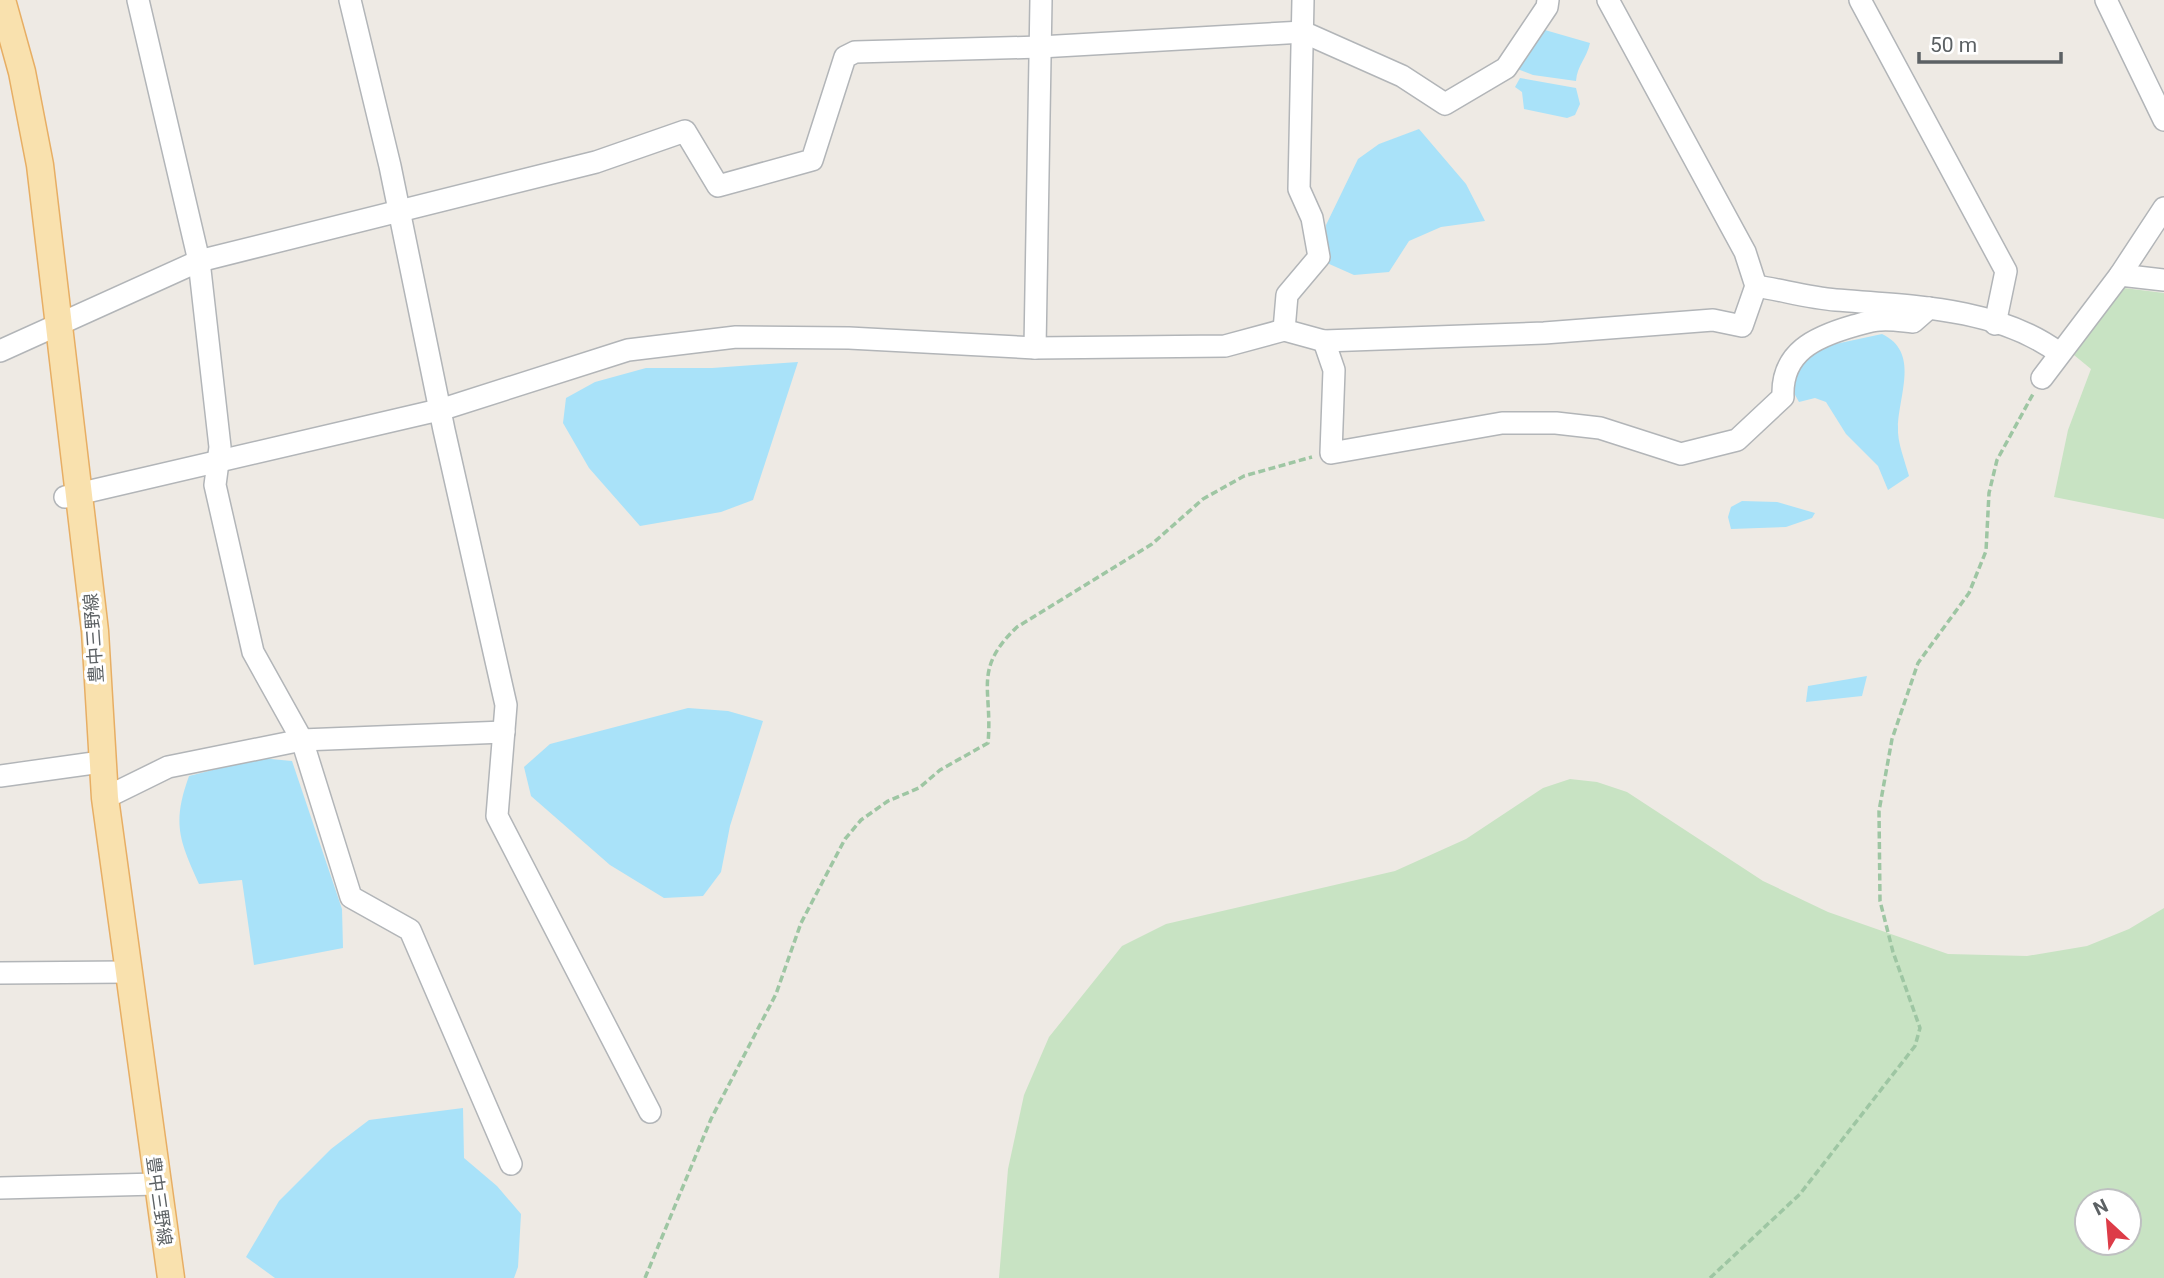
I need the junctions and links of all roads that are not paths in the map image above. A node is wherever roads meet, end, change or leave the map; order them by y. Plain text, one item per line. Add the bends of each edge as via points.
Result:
1 (2, 0) edge
2 (138, 0) edge
3 (350, 0) edge
4 (1041, 0) edge
5 (1303, 0) edge
6 (1548, 0) edge
7 (1608, 0) edge
8 (1860, 0) edge
9 (2106, 0) edge
10 (1303, 32) junction
11 (1040, 47) junction
12 (2164, 120) edge
13 (2164, 208) edge
14 (398, 211) junction
15 (199, 261) junction
16 (2120, 275) junction
17 (2164, 280) edge
18 (1756, 286) junction
19 (1929, 308) junction
20 (60, 324) junction
21 (1995, 324) junction
22 (1284, 330) junction
23 (1324, 341) junction
24 (1035, 348) junction
25 (0, 351) edge
26 (2059, 353) junction
27 (2042, 377) road end
28 (440, 410) junction
29 (218, 461) junction
30 (72, 495) junction
31 (504, 732) junction
32 (302, 740) junction
33 (101, 762) junction
34 (0, 776) edge
35 (105, 798) junction
36 (127, 972) junction
37 (0, 973) edge
38 (650, 1112) dead end
39 (511, 1164) dead end
40 (157, 1184) junction
41 (0, 1188) edge
42 (170, 1278) edge

1 - 20 main road, 豊中三野線 via 40,165
2 - 15 street
3 - 14 street
4 - 11 street
5 - 10 street
6 - 10 street via 1548,7 1506,68 1445,104 1402,76
7 - 18 street via 1745,252
8 - 21 street via 2006,271
9 - 12 street
10 - 11 street
10 - 22 street via 1299,189 1312,218 1319,257 1287,295
11 - 14 street via 855,52 845,57 812,160 718,186 685,131 596,162
11 - 24 street
13 - 16 street
14 - 15 street
14 - 28 street
15 - 20 street
15 - 29 street
16 - 17 street
16 - 26 street
18 - 19 street via 1833,300
18 - 23 street via 1742,326 1713,320 1544,333
19 - 21 street
19 - 23 street via 1913,322 1879,320 1830,333 1806,346 1792,358 1782,377 1783,397 1737,440 1681,454 1600,428 1556,423 1502,423 1331,453 1334,370
20 - 25 street
20 - 30 main road, 豊中三野線
21 - 26 street via 2022,331
22 - 23 street
22 - 24 street via 1226,346
24 - 28 street via 736,337 628,350
26 - 27 street
28 - 29 street
28 - 31 street via 506,705
29 - 30 street
29 - 32 street via 215,485 253,652
30 - 33 main road, 豊中三野線 via 95,631
31 - 32 street
31 - 38 street via 498,816
32 - 35 street via 169,767
32 - 39 street via 351,897 410,930
33 - 34 street
33 - 35 main road, 豊中三野線
35 - 36 main road, 豊中三野線
36 - 37 street
36 - 40 main road, 豊中三野線
40 - 41 street
40 - 42 main road, 豊中三野線

